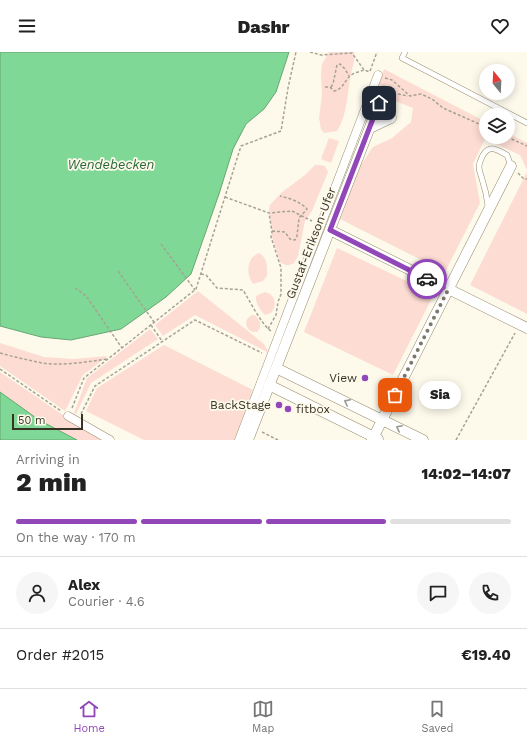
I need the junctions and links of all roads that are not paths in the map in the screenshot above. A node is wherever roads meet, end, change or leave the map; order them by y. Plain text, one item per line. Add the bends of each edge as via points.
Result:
1 (405, 52) edge
2 (373, 73) road end
3 (384, 91) dead end
4 (391, 118) dead end
5 (527, 123) edge
6 (370, 128) junction
7 (511, 166) joint
8 (488, 211) junction
9 (330, 230) junction
10 (448, 290) junction
11 (524, 326) edge
12 (276, 368) junction
13 (269, 385) junction
14 (68, 416) road end
15 (382, 419) junction
16 (375, 439) edge
17 (110, 440) edge
18 (239, 440) edge
19 (248, 440) edge
20 (423, 440) edge

1 - 5 lane via 402,58
2 - 18 street
3 - 6 street, Gustaf-Erikson-Ufer
4 - 6 street
6 - 9 street, Gustaf-Erikson-Ufer
7 - 8 street
7 - 8 lane via 507,155 494,149 490,148 482,158 479,168 488,199
8 - 10 street
9 - 10 street
9 - 12 street, Gustaf-Erikson-Ufer
10 - 11 street
10 - 15 street
12 - 13 street, Gustaf-Erikson-Ufer
15 -> 12 street
13 - 16 street
13 - 19 street, Gustaf-Erikson-Ufer
14 - 17 street
15 - 16 street
20 -> 15 street

